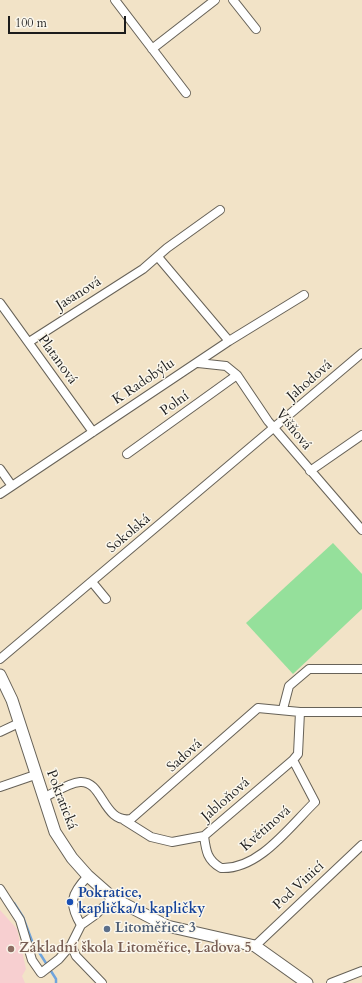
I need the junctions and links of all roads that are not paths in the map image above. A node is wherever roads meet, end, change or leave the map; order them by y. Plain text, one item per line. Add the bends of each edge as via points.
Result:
1 (114, 0) edge
2 (215, 0) edge
3 (233, 0) edge
4 (256, 29) dead end
5 (152, 49) junction
6 (186, 93) dead end
7 (220, 210) dead end
8 (158, 257) junction
9 (304, 294) dead end
10 (0, 303) edge
11 (229, 341) junction
12 (28, 342) junction
13 (362, 353) edge
14 (198, 362) junction
15 (237, 374) junction
16 (275, 428) junction
17 (93, 432) junction
18 (362, 435) edge
19 (127, 454) dead end
20 (0, 469) edge
21 (310, 471) junction
22 (12, 486) junction
23 (0, 494) edge
24 (361, 528) edge
25 (92, 582) junction
26 (106, 599) dead end
27 (0, 659) edge
28 (362, 669) edge
29 (0, 675) edge
30 (283, 709) junction
31 (300, 712) junction
32 (362, 712) edge
33 (20, 723) junction
34 (0, 732) edge
35 (294, 760) junction
36 (35, 775) junction
37 (0, 787) edge
38 (43, 798) junction
39 (124, 820) junction
40 (204, 836) junction
41 (362, 845) edge
42 (88, 876) junction
43 (0, 890) edge
44 (113, 898) junction
45 (81, 925) junction
46 (71, 945) junction
47 (255, 946) junction
48 (362, 971) edge
49 (102, 983) edge
50 (307, 983) edge
51 (331, 983) edge

1 - 5 street
2 - 5 street
3 - 4 street
5 - 6 street
7 - 8 street, Jasanová
8 - 11 street
8 - 12 street, Jasanová via 144,269
9 - 11 street, K Radobýlu
10 - 12 street, Platanová
11 - 14 street, K Radobýlu
12 - 17 street, Platanová
13 - 16 street, Jahodová
14 - 15 street, Višňová via 226,366
14 - 17 street, K Radobýlu
15 - 16 street, Višňová
15 - 19 street, Polní
16 - 21 street, Višňová
16 - 25 street, Sokolská
17 - 22 street, K Radobýlu
18 - 21 street
20 - 22 street
21 - 24 street, Višňová
22 - 23 street, K Radobýlu
25 - 26 street
25 - 27 street, Sokolská
28 - 30 street via 309,669 290,686
29 - 33 street, Pokratická
30 - 31 street, Sadová
30 - 39 street, Sadová via 258,708 136,816
31 - 32 street, Sadová
31 - 35 street via 298,754
33 - 34 street
33 - 36 street, Pokratická
35 - 40 street, Jabloňová
35 - 40 street, Květinová via 315,802 260,856 244,865 228,868 216,865 207,854
36 - 37 street
36 - 38 street, Pokratická
38 - 39 street via 77,782 85,782 95,790 113,814
38 - 42 street, Pokratická via 55,832
39 - 40 street, Jabloňová via 150,837 172,842
41 - 47 street, Pod Vinicí
42 - 44 street, Pokratická
42 - 45 street via 78,886 72,899 75,915
43 - 46 street via 20,920 32,960 43,972
44 - 45 street
44 - 47 street, Pokratická via 167,926
45 - 46 street
46 - 49 street via 76,956
47 - 50 street, Pokratická
48 - 51 street

